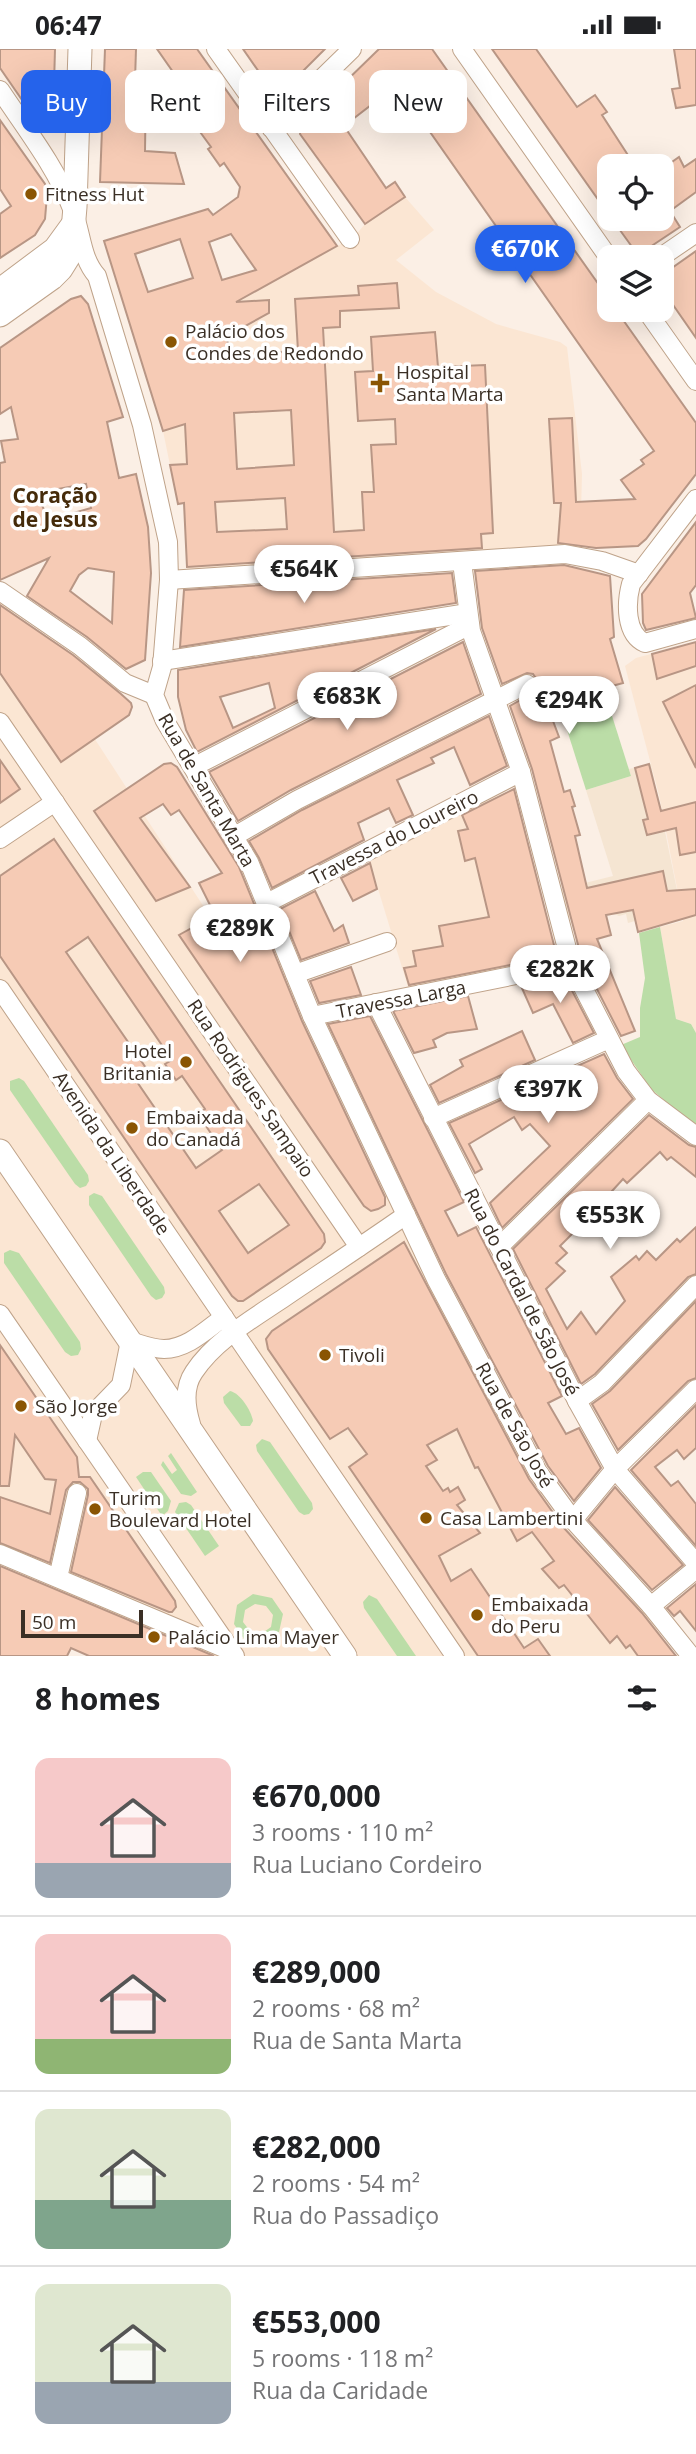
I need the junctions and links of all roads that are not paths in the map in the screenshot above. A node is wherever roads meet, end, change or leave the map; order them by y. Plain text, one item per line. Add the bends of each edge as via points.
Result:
1 (80, 49) edge
2 (216, 49) edge
3 (352, 49) edge
4 (462, 49) edge
5 (330, 70) edge
6 (239, 82) edge
7 (0, 90) edge
8 (275, 133) edge
9 (72, 220) junction
10 (696, 233) edge
11 (351, 239) dead end
12 (600, 245) edge
13 (674, 248) edge
14 (46, 270) junction
15 (0, 290) edge
16 (0, 315) edge
17 (654, 322) edge
18 (696, 381) edge
19 (696, 499) edge
20 (462, 562) junction
21 (639, 574) junction
22 (169, 580) junction
23 (0, 591) edge
24 (469, 619) junction
25 (696, 629) edge
26 (162, 661) junction
27 (527, 684) dead end
28 (154, 695) junction
29 (497, 700) junction
30 (0, 722) edge
31 (193, 767) junction
32 (521, 772) junction
33 (55, 802) junction
34 (233, 837) junction
35 (0, 839) edge
36 (267, 903) junction
37 (387, 942) dead end
38 (571, 964) junction
39 (295, 974) junction
40 (0, 989) edge
41 (376, 1003) junction
42 (312, 1016) junction
43 (609, 1039) junction
44 (648, 1100) junction
45 (433, 1118) junction
46 (696, 1136) edge
47 (0, 1151) edge
48 (406, 1216) junction
49 (359, 1247) junction
50 (499, 1247) junction
51 (436, 1279) joint
52 (696, 1285) edge
53 (0, 1314) edge
54 (229, 1324) junction
55 (130, 1341) junction
56 (696, 1389) edge
57 (577, 1401) junction
58 (193, 1433) junction
59 (87, 1441) junction
60 (615, 1469) junction
61 (77, 1493) dead end
62 (573, 1520) junction
63 (0, 1554) edge
64 (696, 1563) edge
65 (696, 1569) edge
66 (58, 1578) junction
67 (651, 1606) junction
68 (233, 1653) edge
69 (345, 1656) edge
70 (456, 1656) edge
71 (691, 1656) edge

1 - 9 main road
2 - 6 street
3 - 5 street
4 - 12 street
7 - 9 street, Rua de Santa Marta via 51,166
8 - 11 street
9 - 14 main road
9 - 22 street, Rua de Santa Marta via 87,266 97,277 142,425 168,542
10 - 13 street
14 - 15 main road
14 - 16 main road
17 - 18 street
19 - 21 street
20 - 21 street via 573,554
20 - 22 street
20 - 24 street
21 - 25 street via 628,599 630,625 637,638 645,643
22 - 26 street, Rua de Santa Marta
23 - 28 street via 125,683
24 - 26 street
24 - 29 street
24 - 31 street
26 - 28 street, Rua de Santa Marta
27 - 29 street
28 - 31 street, Rua de Santa Marta
29 - 32 street
29 - 34 street
30 - 33 street, Rua Rodrigues Sampaio
31 - 34 street, Rua de Santa Marta
32 - 36 street, Travessa do Loureiro
32 - 38 street
33 - 35 street
33 - 49 street, Rua Rodrigues Sampaio
34 - 36 street, Rua de Santa Marta
36 - 39 street, Rua de Santa Marta
37 - 39 street
38 - 41 street, Travessa Larga
38 - 43 street
39 - 42 street, Rua de Santa Marta
40 - 54 street, Avenida da Liberdade
41 - 42 street, Travessa Larga
41 - 45 street, Rua do Cardal de São José
42 - 48 street, Rua de Santa Marta
43 - 44 street
43 - 45 street
44 - 46 street
44 - 50 street
45 - 50 street, Rua do Cardal de São José
47 - 55 main road
48 - 49 street
48 - 51 street, Rua de Santa Marta
49 - 54 street
50 - 57 street, Rua do Cardal de São José
51 - 62 street, Rua de São José via 538,1472
52 - 57 street via 602,1383
53 - 59 street
54 - 55 street via 174,1347 162,1349
54 - 58 street via 192,1374 187,1388
54 - 70 street, Avenida da Liberdade
55 - 58 main road
55 - 59 street via 121,1385 93,1414
56 - 60 street
57 - 60 street, Rua do Cardal de São José
58 - 69 main road
59 - 68 street
60 - 62 street
60 - 64 street, Rua do Cardal de São José
61 - 66 street
62 - 67 street, Rua de São José
63 - 66 street
65 - 67 street
66 - 68 street
67 - 71 street, Rua de São José

